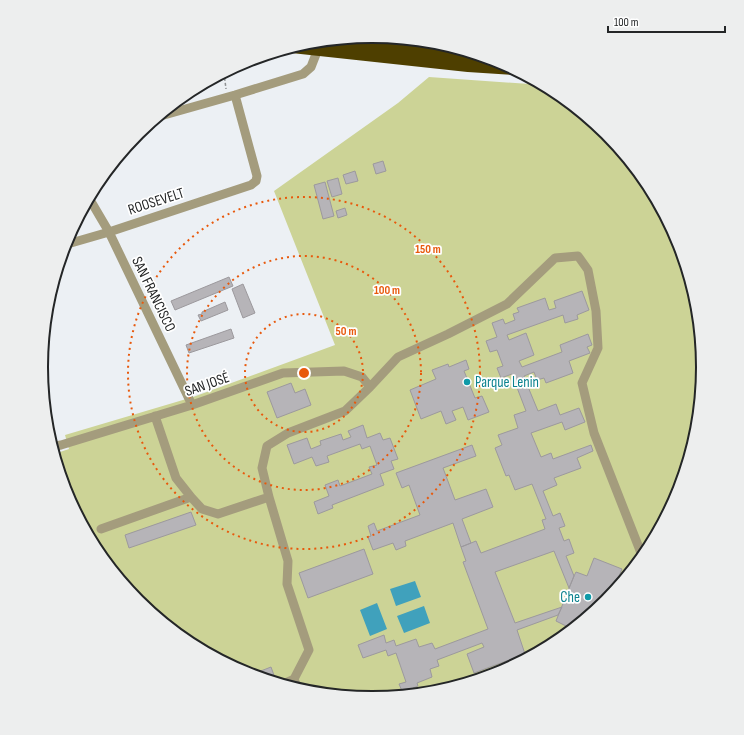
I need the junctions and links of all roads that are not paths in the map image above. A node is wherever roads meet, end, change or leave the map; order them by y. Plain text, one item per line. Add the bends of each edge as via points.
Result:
1 (369, 43) edge
2 (427, 48) edge
3 (312, 49) edge
4 (318, 49) junction
5 (446, 52) edge
6 (408, 60) junction
7 (495, 68) edge
8 (232, 96) junction
9 (170, 113) edge
10 (92, 203) edge
11 (109, 232) junction
12 (72, 243) edge
13 (370, 387) junction
14 (192, 405) junction
15 (155, 416) junction
16 (58, 446) edge
17 (191, 497) junction
18 (269, 497) junction
19 (101, 529) dead end
20 (640, 551) edge
21 (294, 680) joint
22 (290, 682) edge

1 - 2 highway
3 - 4 highway
4 - 6 highway
4 - 8 street via 311,67 303,74
5 - 6 highway
6 - 7 highway
8 - 9 street
8 - 11 street, ROOSEVELT via 257,176 256,181 251,185
10 - 11 street, SAN FRANCISCO
11 - 12 street, ROOSEVELT
11 - 14 street, SAN FRANCISCO
13 - 14 street, SAN JOSÉ via 362,377 344,371 283,373
13 - 18 street via 344,411 288,433 267,446 262,468
13 - 20 street via 398,357 507,304 555,258 578,256 588,270 596,311 598,348 582,383 594,433
14 - 15 street, SAN JOSÉ
15 - 16 street, SAN JOSÉ
15 - 17 street via 176,478
17 - 18 street via 202,509 218,514
17 - 19 street
18 - 21 street via 288,561 287,584 309,650
21 - 22 street

